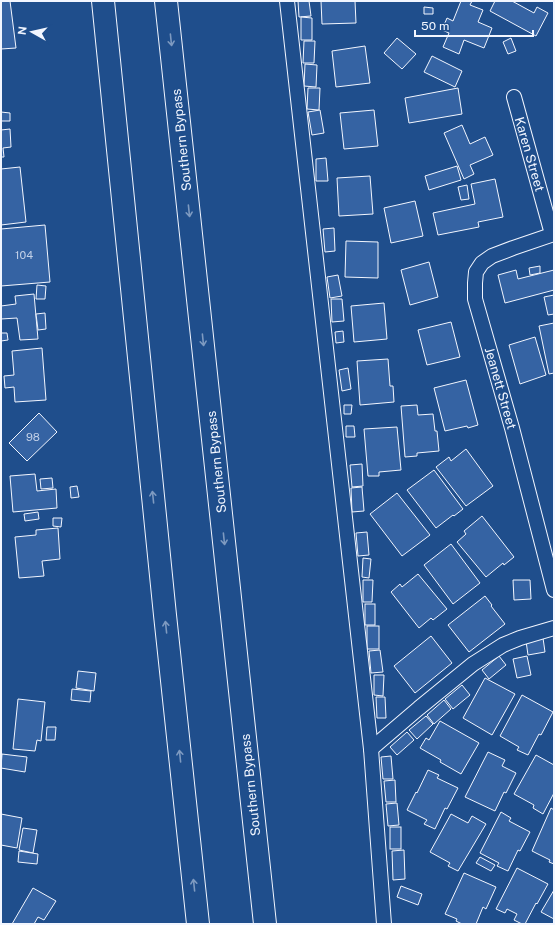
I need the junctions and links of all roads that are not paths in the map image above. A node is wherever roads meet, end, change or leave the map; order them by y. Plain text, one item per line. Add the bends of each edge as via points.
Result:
1 (103, 1) edge
2 (166, 1) edge
3 (287, 1) edge
4 (514, 97) dead end
5 (553, 234) edge
6 (554, 590) edge
7 (554, 628) edge
8 (371, 749) junction
9 (198, 924) edge
10 (265, 924) edge
11 (384, 924) edge

9 -> 1 highway
2 -> 10 highway, Southern Bypass
3 - 8 street
4 - 5 street, Karen Street
5 - 6 street, Jeanett Street via 492,256 482,263 476,272 475,298
7 - 8 street via 503,645 473,664
8 - 11 street

